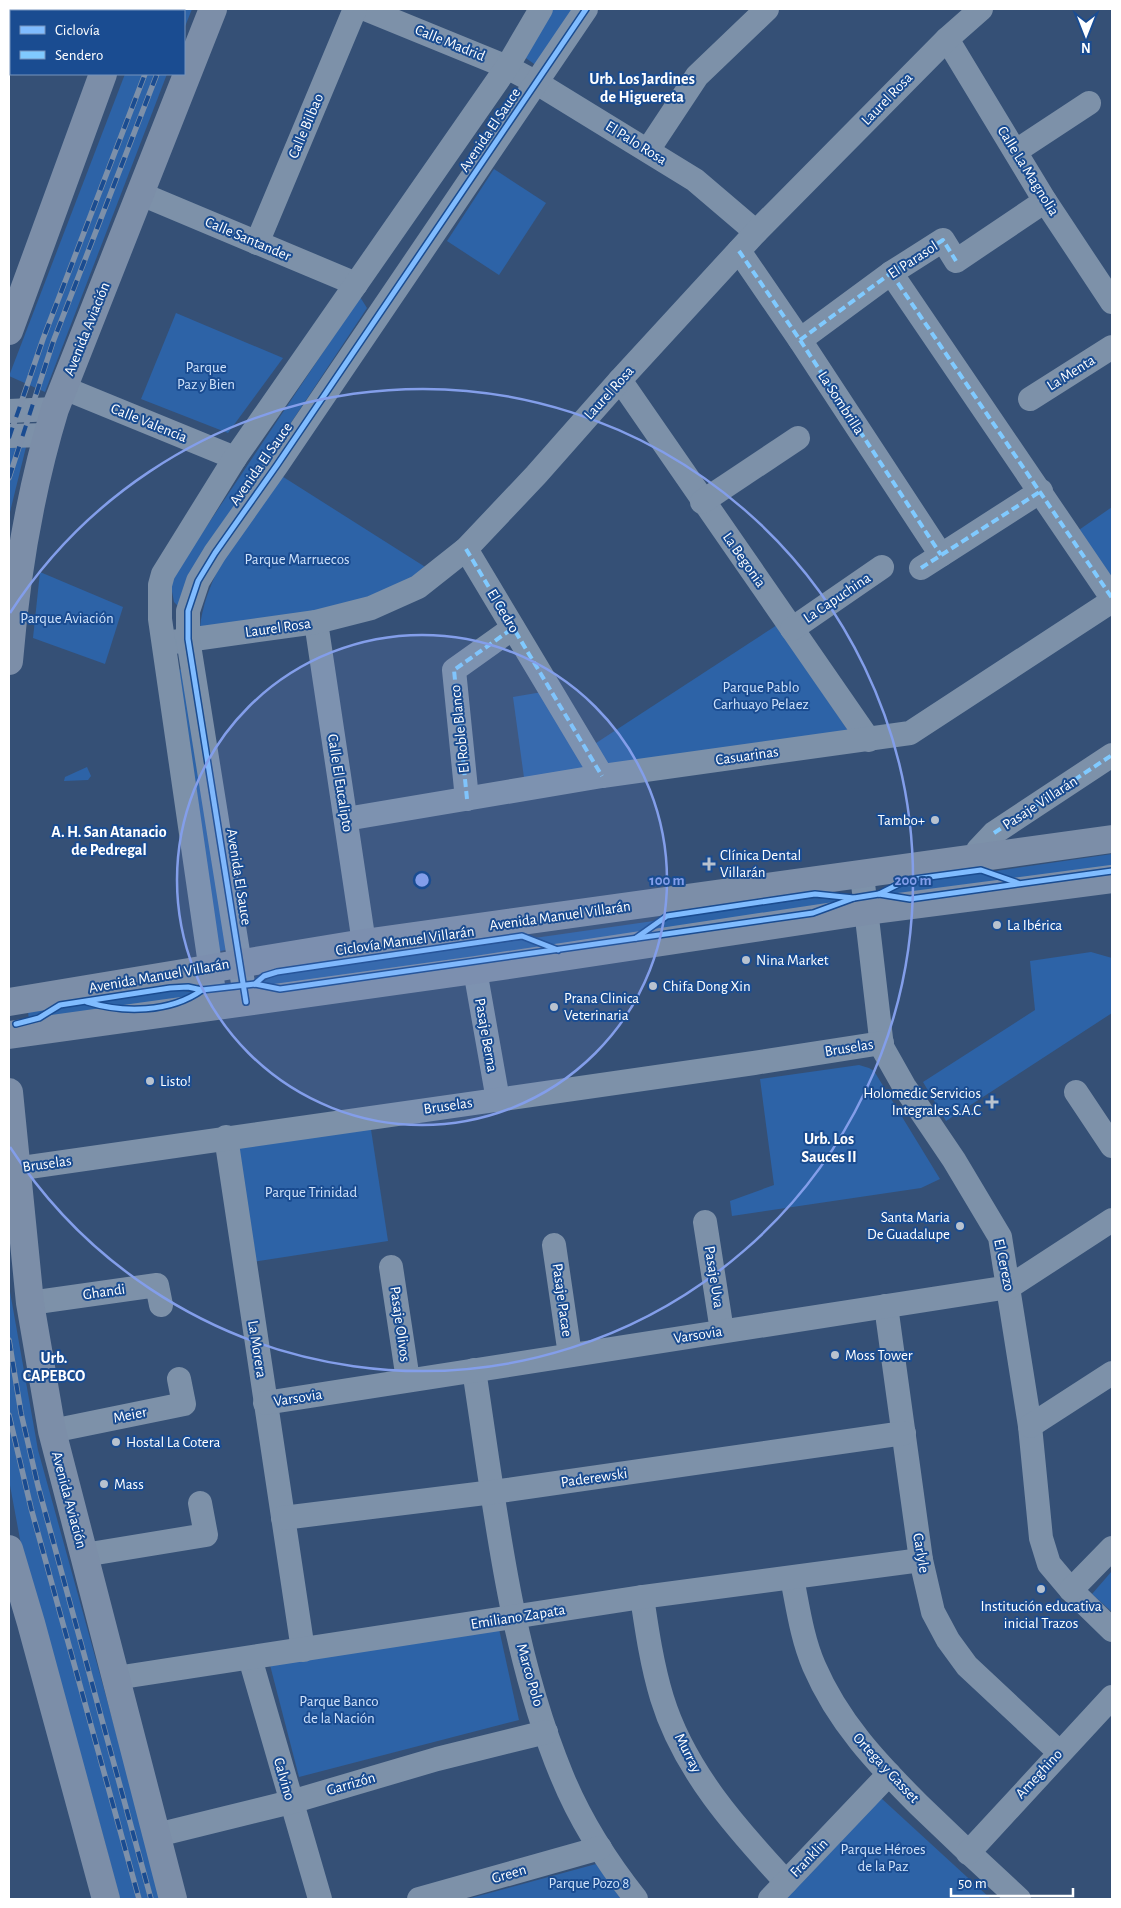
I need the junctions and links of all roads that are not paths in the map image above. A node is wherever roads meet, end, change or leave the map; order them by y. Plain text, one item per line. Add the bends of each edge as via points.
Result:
1 (213, 9) edge
2 (354, 9) edge
3 (365, 9) edge
4 (541, 9) edge
5 (586, 9) edge
6 (767, 9) edge
7 (981, 9) edge
8 (946, 39) junction
9 (506, 67) junction
10 (103, 75) edge
11 (537, 83) junction
12 (1089, 103) dead end
13 (648, 150) junction
14 (1016, 151) junction
15 (141, 194) junction
16 (1045, 201) junction
17 (756, 232) junction
18 (257, 242) junction
19 (739, 252) junction
20 (891, 273) junction
21 (1105, 274) edge
22 (356, 284) junction
23 (16, 291) edge
24 (1112, 302) edge
25 (9, 331) edge
26 (800, 340) junction
27 (1112, 347) edge
28 (620, 380) junction
29 (1030, 399) dead end
30 (9, 411) edge
31 (55, 411) junction
32 (9, 436) edge
33 (798, 438) dead end
34 (235, 458) junction
35 (1041, 492) junction
36 (702, 502) junction
37 (466, 549) junction
38 (942, 555) junction
39 (882, 568) dead end
40 (921, 568) dead end
41 (1112, 600) edge
42 (316, 622) junction
43 (513, 628) junction
44 (792, 629) junction
45 (188, 639) junction
46 (164, 643) junction
47 (9, 661) edge
48 (869, 740) junction
49 (1112, 755) edge
50 (602, 776) junction
51 (467, 799) junction
52 (346, 819) junction
53 (1112, 839) edge
54 (976, 858) junction
55 (862, 875) junction
56 (1112, 879) edge
57 (867, 911) junction
58 (364, 943) junction
59 (240, 962) junction
60 (211, 967) junction
61 (475, 970) junction
62 (9, 1002) edge
63 (246, 1002) junction
64 (216, 1006) junction
65 (9, 1035) edge
66 (882, 1043) junction
67 (9, 1092) edge
68 (1076, 1092) dead end
69 (498, 1100) junction
70 (226, 1137) junction
71 (1112, 1146) edge
72 (15, 1168) junction
73 (1112, 1220) edge
74 (705, 1222) dead end
75 (554, 1245) dead end
76 (391, 1267) dead end
77 (1009, 1287) junction
78 (30, 1303) junction
79 (161, 1305) dead end
80 (886, 1306) junction
81 (722, 1332) junction
82 (570, 1355) junction
83 (474, 1370) junction
84 (1112, 1373) edge
85 (179, 1379) dead end
86 (408, 1380) junction
87 (265, 1403) junction
88 (1030, 1426) junction
89 (52, 1431) junction
90 (904, 1433) junction
91 (493, 1492) junction
92 (200, 1503) dead end
93 (283, 1518) junction
94 (1112, 1548) edge
95 (9, 1549) edge
96 (84, 1555) junction
97 (921, 1560) junction
98 (792, 1578) junction
99 (1071, 1590) junction
100 (642, 1597) junction
101 (514, 1618) junction
102 (1112, 1630) edge
103 (303, 1650) junction
104 (250, 1658) junction
105 (116, 1678) junction
106 (1112, 1697) edge
107 (546, 1732) junction
108 (1059, 1752) junction
109 (889, 1774) junction
110 (291, 1802) junction
111 (157, 1834) junction
112 (600, 1848) junction
113 (968, 1853) junction
114 (786, 1882) junction
115 (455, 1894) edge
116 (106, 1899) edge
117 (173, 1899) edge
118 (320, 1899) edge
119 (419, 1899) edge
120 (636, 1899) edge
121 (770, 1899) edge
122 (1019, 1899) edge

1 - 15 main road, Avenida Aviación
2 - 18 street, Calle Bilbao
3 - 9 street, Calle Madrid
4 - 9 street, Avenida El Sauce
5 - 11 street, Avenida El Sauce
6 - 13 street via 697,76
7 - 8 street, Laurel Rosa
8 - 14 street, Calle La Magnolia
8 - 17 street, Laurel Rosa
9 - 11 street, El Palo Rosa
9 - 22 street, Avenida El Sauce
10 - 23 main road
11 - 13 street, El Palo Rosa
11 - 45 street, Avenida El Sauce via 214,553 198,581 188,611
12 - 14 street
13 - 17 street, El Palo Rosa via 695,180
14 - 16 street, Calle La Magnolia
15 - 18 street, Calle Santander
15 - 31 main road, Avenida Aviación
16 - 20 street, El Parasol via 956,261 943,240
16 - 21 street, Calle La Magnolia
17 - 19 street, Laurel Rosa
18 - 22 street, Calle Santander
19 - 26 street, La Sombrilla
19 - 28 street, Laurel Rosa
20 - 26 street, El Parasol
20 - 35 street
21 - 24 street, Calle La Magnolia
22 - 34 street, Avenida El Sauce
23 - 25 main road
26 - 38 street, La Sombrilla
27 - 29 street, La Menta
28 - 36 street, La Begonia
28 - 37 street, Laurel Rosa via 536,476
30 - 31 street
31 - 32 street
31 - 34 street, Calle Valencia
31 - 47 main road, Avenida Aviación via 21,553
33 - 36 street
34 - 46 street, Avenida El Sauce via 163,574 159,602
35 - 38 street
35 - 41 street
36 - 44 street, La Begonia
37 - 42 street, Laurel Rosa via 418,587 371,608
37 - 43 street, El Cedro
38 - 40 street
39 - 44 street, La Capuchina
41 - 48 street, Casuarinas via 910,733
42 - 45 street, Laurel Rosa
42 - 52 street, Calle El Eucalipto
43 - 50 street, El Cedro
43 - 51 street, El Roble Blanco via 454,670
44 - 48 street, La Begonia
45 - 46 street, Laurel Rosa
45 - 59 street, Avenida El Sauce
46 - 60 street, Avenida El Sauce
48 - 50 street, Casuarinas
49 - 54 street, Pasaje Villarán via 994,833 978,850
50 - 51 street, Casuarinas
51 - 52 street, Casuarinas
52 - 58 street, Calle El Eucalipto
53 - 54 main road, Avenida Manuel Villarán
54 - 55 main road, Avenida Manuel Villarán
55 - 57 street, El Cerezo
55 - 58 main road, Avenida Manuel Villarán
56 - 57 main road
57 - 61 main road
57 - 66 street, El Cerezo
58 - 59 main road, Avenida Manuel Villarán
59 - 60 main road, Avenida Manuel Villarán
59 - 63 street, Avenida El Sauce
60 - 62 main road, Avenida Manuel Villarán
60 - 64 street, Avenida El Sauce
61 - 63 main road
61 - 69 street, Pasaje Berna
63 - 64 main road
64 - 65 main road
66 - 69 street, Bruselas
66 - 77 street, El Cerezo via 904,1086 1000,1237
67 - 72 main road, Avenida Aviación
68 - 71 street
69 - 70 street, Bruselas
70 - 72 street, Bruselas
70 - 87 street, La Morera
72 - 78 main road, Avenida Aviación
73 - 77 street, Varsovia
74 - 81 street, Pasaje Uva
75 - 82 street, Pasaje Pacae
76 - 86 street, Pasaje Olivos
77 - 80 street, Varsovia
77 - 88 street, El Cerezo
78 - 79 street, Ghandi via 157,1285
78 - 89 main road, Avenida Aviación
80 - 81 street, Varsovia
80 - 90 street, Carlyle
81 - 82 street, Varsovia
82 - 83 street, Varsovia
83 - 86 street, Varsovia
83 - 91 street, Marco Polo
84 - 88 street
85 - 89 street, Meier via 184,1404
86 - 87 street, Varsovia
87 - 93 street, La Morera
88 - 99 street, El Cerezo via 1041,1538 1049,1564
89 - 96 main road, Avenida Aviación
90 - 91 street, Paderewski
90 - 97 street, Carlyle
91 - 93 street, Paderewski
91 - 101 street, Marco Polo
92 - 96 street via 206,1535
93 - 103 street, La Morera
94 - 99 street
95 - 116 main road
96 - 105 main road, Avenida Aviación
97 - 98 street, Emiliano Zapata
97 - 108 street, Carlyle via 933,1612 948,1640 985,1684
98 - 100 street, Emiliano Zapata
98 - 109 street, Ortega y Gasset via 803,1636 828,1696 864,1748
99 - 102 street, El Cerezo
100 - 101 street, Emiliano Zapata
100 - 114 street, Murray via 651,1657 662,1700 692,1766 732,1823
101 - 103 street, Emiliano Zapata
101 - 107 street, Marco Polo
103 - 104 street, Emiliano Zapata
104 - 105 street, Emiliano Zapata
104 - 110 street, Calvino
105 - 111 main road, Avenida Aviación
106 - 108 street, Ameghino
107 - 110 street, Garrizón via 437,1759
107 - 112 street, Marco Polo via 562,1777
108 - 113 street, Ameghino
109 - 113 street, Ortega y Gasset
109 - 114 street, Franklin
110 - 111 street, Garrizón
110 - 118 street, Calvino
111 - 117 main road, Avenida Aviación
112 - 115 street, Green
112 - 120 street, Marco Polo
113 - 122 street, Ortega y Gasset
114 - 121 street, Franklin
115 - 119 street, Green

